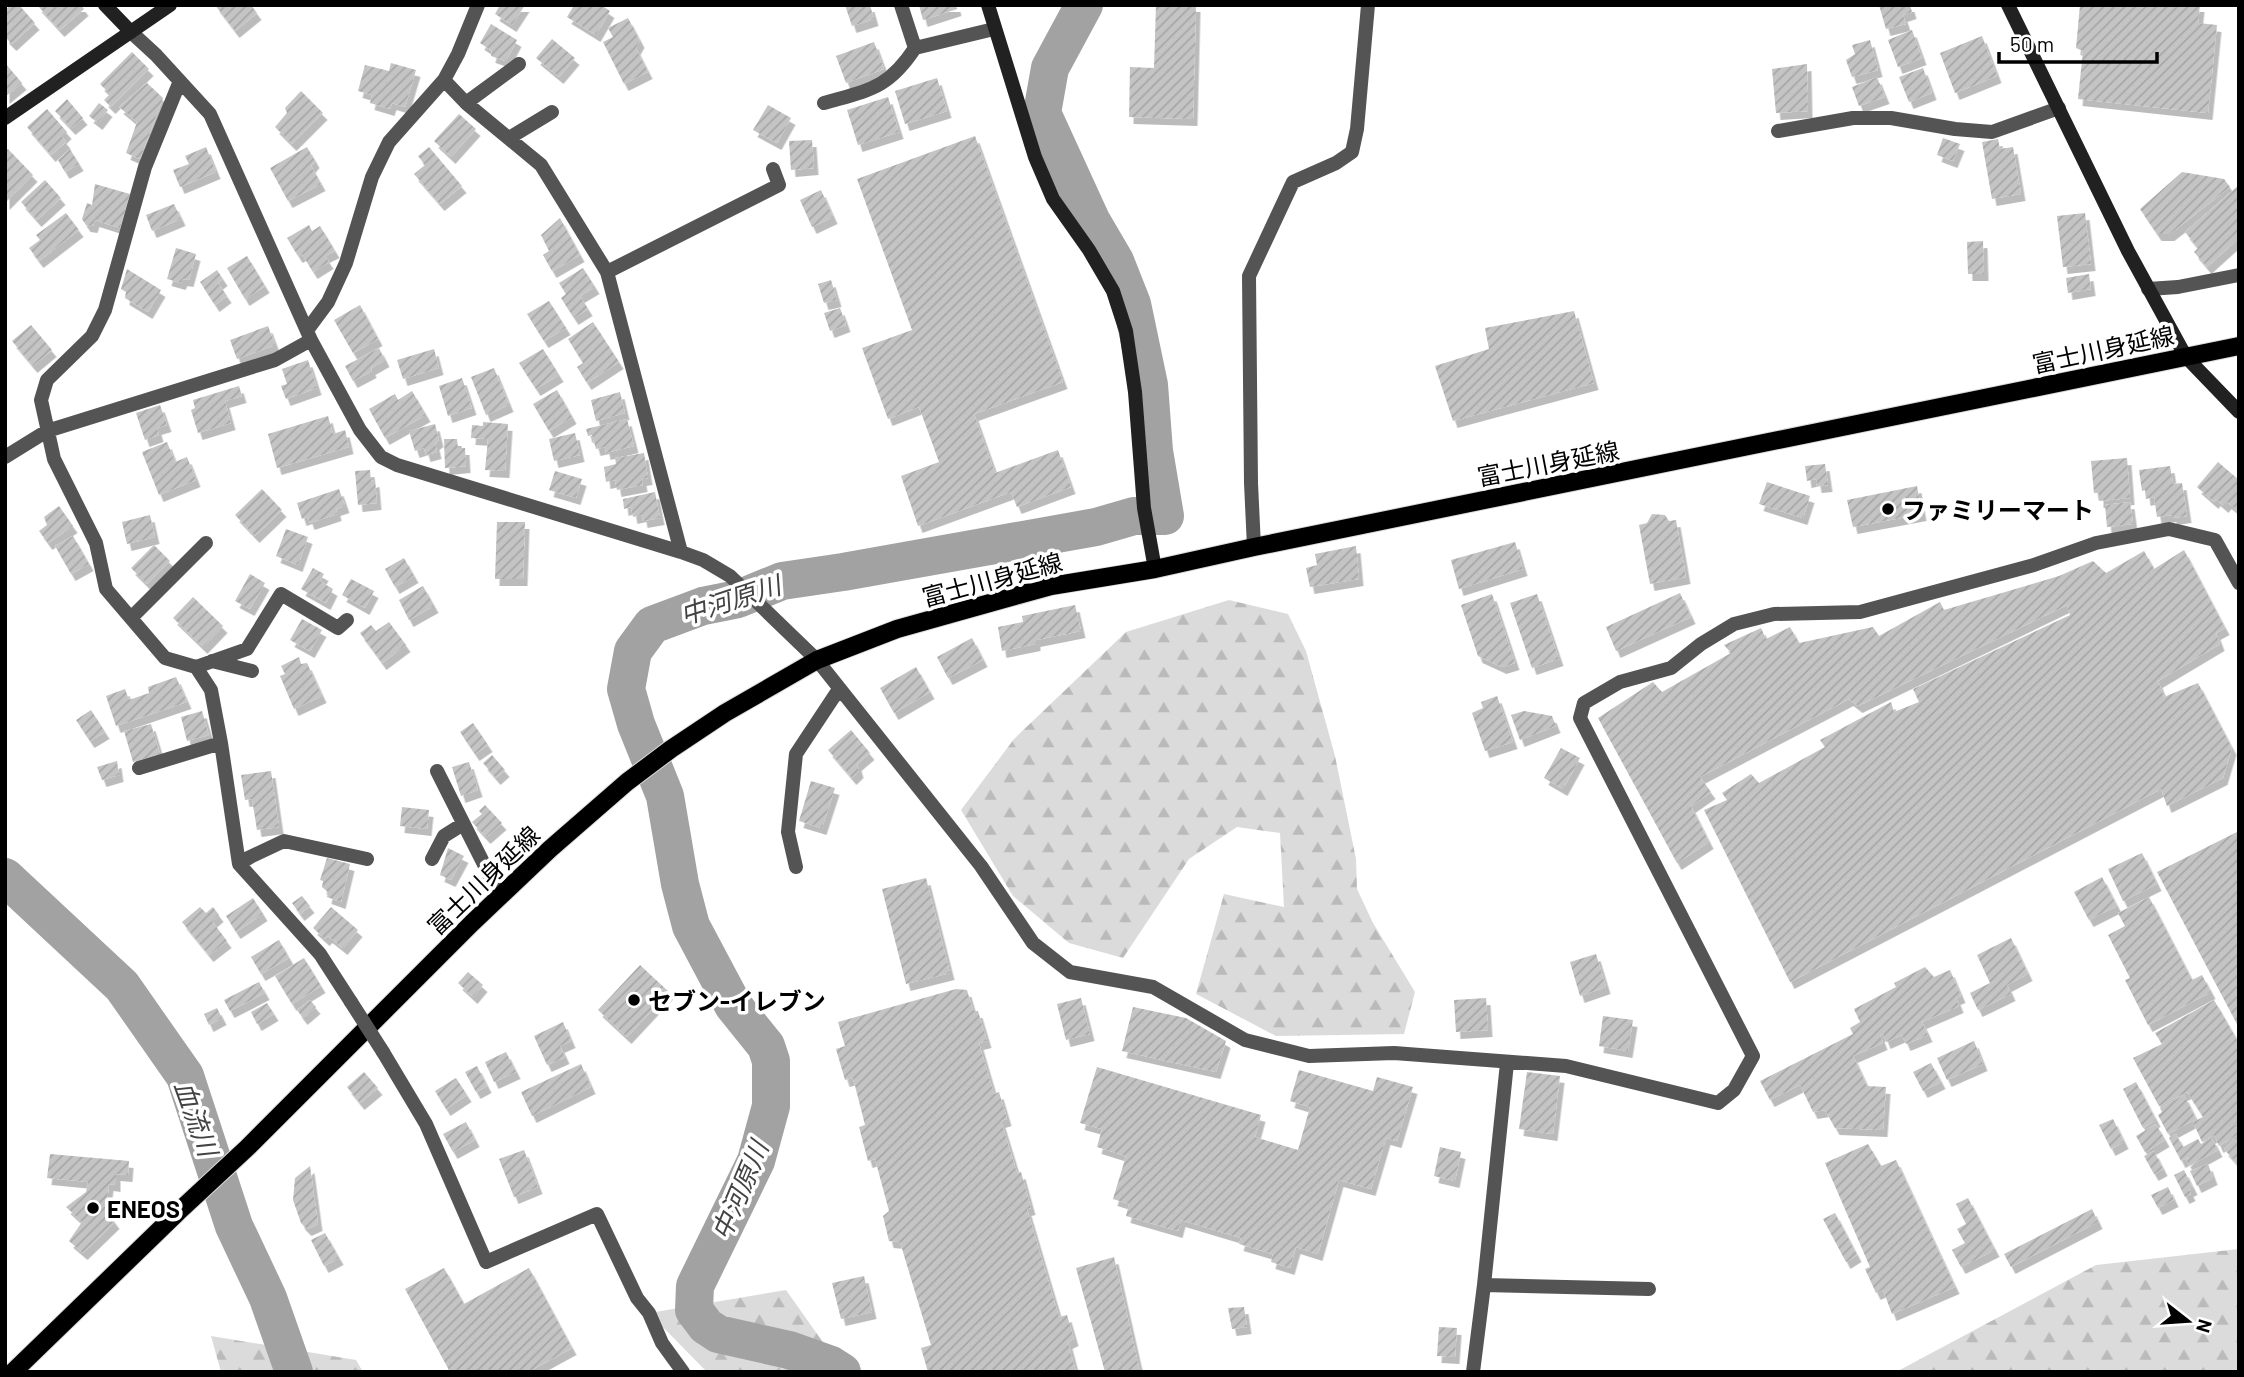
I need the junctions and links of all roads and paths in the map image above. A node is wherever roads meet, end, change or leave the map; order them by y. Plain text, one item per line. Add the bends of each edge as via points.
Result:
1 (106, 5) edge
2 (170, 5) edge
3 (478, 5) edge
4 (901, 5) edge
5 (988, 5) edge
6 (1368, 5) edge
7 (2008, 5) edge
8 (994, 29) junction
9 (131, 32) junction
10 (915, 48) junction
11 (519, 64) dead end
12 (444, 80) junction
13 (180, 81) junction
14 (466, 103) junction
15 (824, 103) dead end
16 (2059, 108) junction
17 (552, 112) dead end
18 (5, 118) edge
19 (1778, 131) dead end
20 (509, 138) junction
21 (773, 169) dead end
22 (607, 272) junction
23 (2239, 275) edge
24 (2148, 289) junction
25 (309, 335) junction
26 (2239, 346) edge
27 (2186, 357) junction
28 (2239, 412) edge
29 (47, 431) junction
30 (5, 457) edge
31 (205, 543) dead end
32 (1254, 547) junction
33 (681, 552) junction
34 (1155, 569) junction
35 (2239, 583) edge
36 (131, 618) junction
37 (347, 620) dead end
38 (817, 660) junction
39 (212, 661) junction
40 (196, 667) junction
41 (252, 671) dead end
42 (839, 689) junction
43 (221, 743) junction
44 (139, 768) dead end
45 (437, 771) dead end
46 (464, 824) junction
47 (367, 859) dead end
48 (432, 859) dead end
49 (239, 864) junction
50 (796, 867) dead end
51 (500, 897) junction
52 (1507, 1063) junction
53 (1484, 1285) junction
54 (1649, 1289) dead end
55 (13, 1372) edge
56 (683, 1372) edge
57 (1473, 1372) edge

1 - 9 street
2 - 9 street
3 - 12 street
4 - 10 street
5 - 8 street
6 - 32 street via 1352,152 1293,182 1249,276
7 - 16 street
8 - 10 street
8 - 34 street via 1053,199 1113,291 1126,331 1144,508
9 - 13 street
9 - 18 street
10 - 15 street via 901,69 883,83
11 - 14 street
12 - 14 street
12 - 25 street via 389,142 372,177 346,263
13 - 25 street via 210,114
13 - 29 street via 145,167 105,310 92,336 47,380 41,400
14 - 20 street
16 - 19 street via 1992,132 1891,118 1853,118
16 - 24 street
17 - 20 street
20 - 22 street via 541,165
21 - 22 street via 779,185
22 - 33 street
23 - 24 street
24 - 27 street
25 - 29 street via 275,360
25 - 33 street via 360,430 382,457
26 - 27 main road, 富士川身延線
27 - 28 street
27 - 32 main road, 富士川身延線
29 - 30 street
29 - 36 street via 54,459 96,543 106,590
31 - 36 street
32 - 34 main road, 富士川身延線
33 - 38 street via 730,576
34 - 38 main road, 富士川身延線 via 1051,586 897,629
35 - 52 street via 2215,540 2169,529 2096,542 2034,565 1860,612 1774,614 1734,624 1671,668 1620,682 1584,702 1580,718 1754,1056 1734,1090 1718,1103 1566,1066
36 - 40 street via 165,658
37 - 39 street via 338,628 281,594 247,649
38 - 42 street
38 - 51 main road, 富士川身延線 via 671,749 550,849
39 - 40 street
39 - 41 street
40 - 43 street via 211,690
42 - 50 street via 796,754 788,832
42 - 52 street via 981,866 1032,943 1070,972 1153,987 1245,1040 1309,1056 1394,1053
43 - 44 street
43 - 49 street
45 - 46 street
46 - 48 street via 444,835
46 - 51 street
47 - 49 street via 284,841
49 - 56 street, bridge via 320,954 352,1002 426,1124 486,1262 597,1214 637,1298
51 - 55 main road, 富士川身延線
52 - 53 street
53 - 54 street
53 - 57 street

